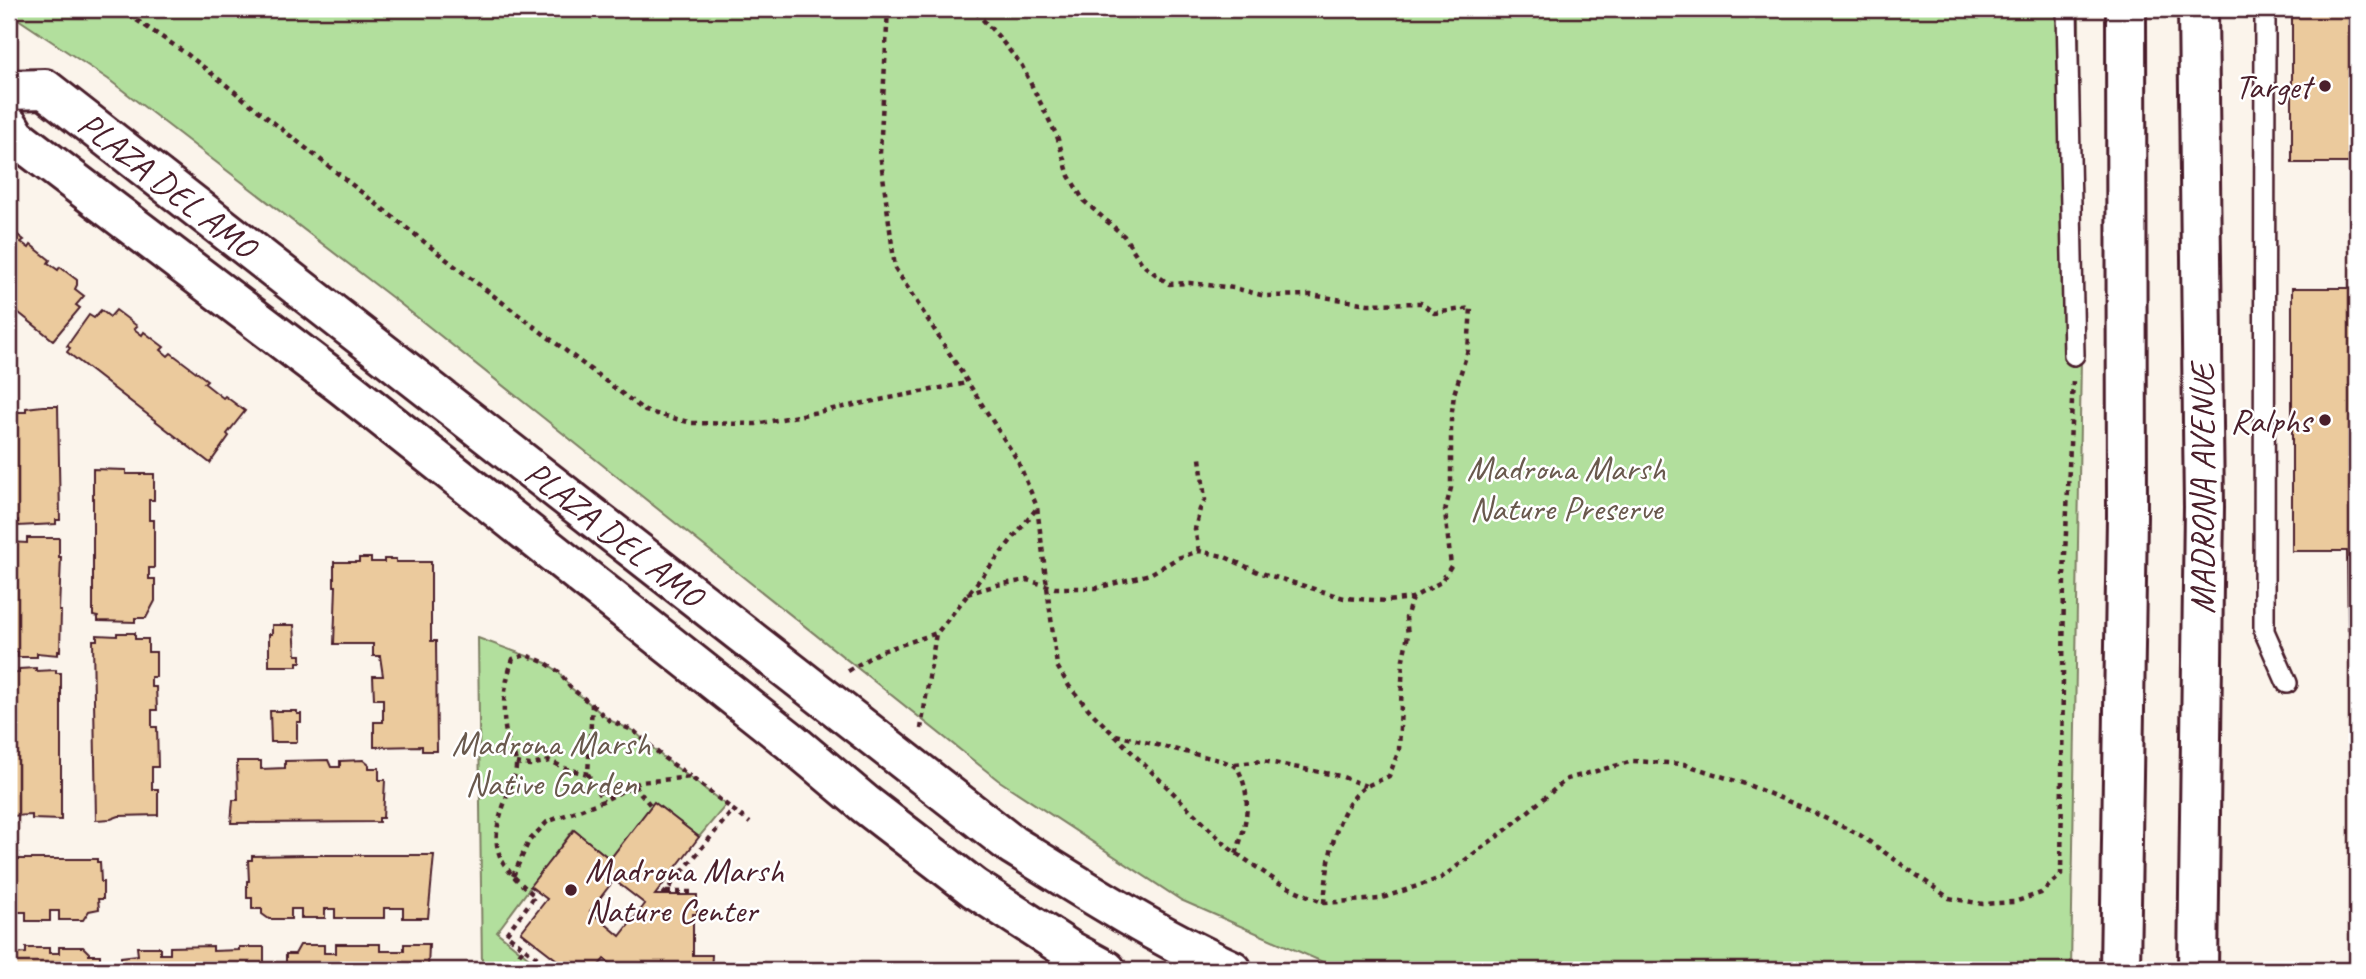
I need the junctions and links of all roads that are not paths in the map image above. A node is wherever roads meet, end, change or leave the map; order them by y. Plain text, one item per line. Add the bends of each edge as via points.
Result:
1 (2067, 9) edge
2 (2126, 9) edge
3 (2198, 9) edge
4 (2265, 9) edge
5 (9, 90) edge
6 (9, 126) edge
7 (372, 347) junction
8 (2074, 355) road end
9 (343, 386) junction
10 (2287, 683) dead end
11 (863, 729) junction
12 (827, 772) junction
13 (1106, 970) edge
14 (1232, 970) edge
15 (2120, 970) edge
16 (2198, 970) edge

1 - 8 lane
2 - 15 main road via 2127,516
3 - 16 main road, MADRONA AVENUE via 2204,508
4 - 10 lane via 2264,631
5 - 7 main road, PLAZA DEL AMO via 44,89
6 - 9 main road, PLAZA DEL AMO via 16,137
7 - 9 main road
7 - 11 main road, PLAZA DEL AMO
9 - 12 main road, PLAZA DEL AMO
11 - 12 main road
11 - 14 main road, PLAZA DEL AMO via 1011,844 1107,904
12 - 13 main road, PLAZA DEL AMO via 974,888

